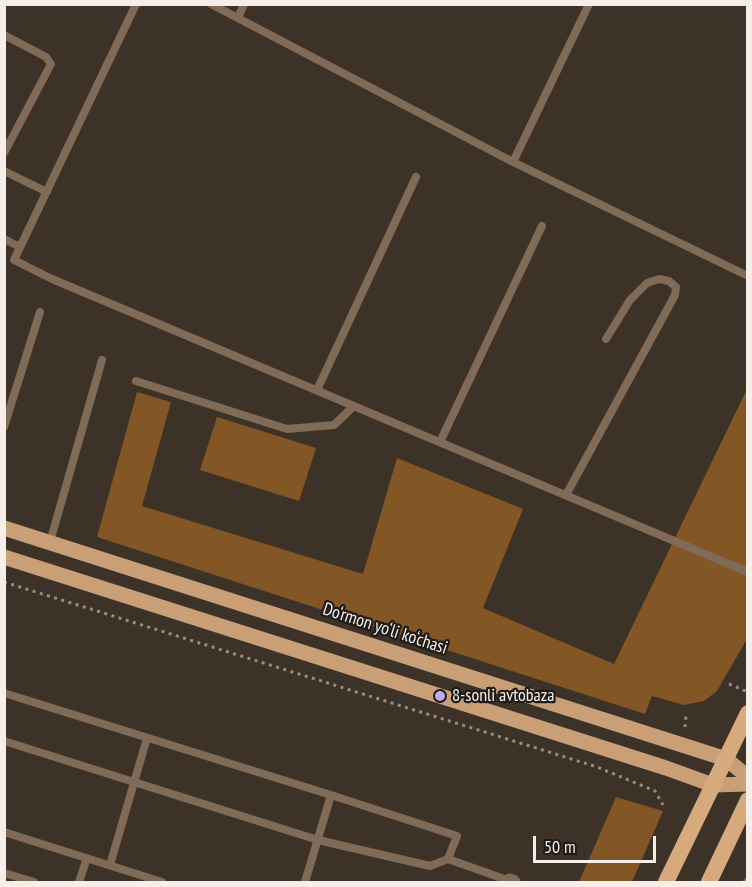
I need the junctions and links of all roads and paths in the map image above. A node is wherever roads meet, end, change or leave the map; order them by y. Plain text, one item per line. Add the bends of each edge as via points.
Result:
1 (136, 4) edge
2 (212, 4) edge
3 (244, 4) edge
4 (589, 4) edge
5 (238, 18) junction
6 (4, 35) edge
7 (4, 153) edge
8 (513, 162) junction
9 (4, 171) edge
10 (416, 177) dead end
11 (47, 192) junction
12 (542, 226) dead end
13 (4, 239) edge
14 (20, 246) junction
15 (747, 276) edge
16 (40, 312) dead end
17 (606, 339) dead end
18 (102, 360) dead end
19 (136, 381) dead end
20 (317, 390) junction
21 (354, 406) junction
22 (4, 427) edge
23 (440, 442) junction
24 (566, 495) junction
25 (4, 528) edge
26 (50, 542) junction
27 (4, 557) edge
28 (747, 572) edge
29 (4, 582) edge
30 (729, 684) dead end
31 (747, 692) edge
32 (4, 693) edge
33 (747, 712) edge
34 (686, 715) dead end
35 (685, 727) dead end
36 (147, 738) junction
37 (4, 741) edge
38 (726, 759) junction
39 (747, 777) edge
40 (134, 782) junction
41 (747, 784) edge
42 (658, 785) dead end
43 (713, 785) junction
44 (655, 791) junction
45 (331, 795) junction
46 (747, 800) edge
47 (663, 805) dead end
48 (4, 832) edge
49 (318, 840) junction
50 (87, 858) junction
51 (448, 859) junction
52 (110, 866) junction
53 (4, 873) edge
54 (34, 882) edge
55 (80, 882) edge
56 (162, 882) edge
57 (305, 882) edge
58 (512, 882) edge
59 (666, 882) edge
60 (709, 882) edge

1 - 11 lane
2 - 5 lane
3 - 5 lane
4 - 8 lane
5 - 8 lane
6 - 7 lane via 46,57 51,64
8 - 15 lane
9 - 11 lane
10 - 20 lane
11 - 14 lane
12 - 23 lane
13 - 14 lane
14 - 20 lane via 14,260 52,279
16 - 22 lane
17 - 24 lane via 630,300 647,283 659,279 676,287
18 - 26 lane
19 - 21 lane via 287,429 334,425
20 - 21 lane
21 - 23 lane
23 - 24 lane
24 - 28 lane
25 - 26 main road, Do‘rmon yo‘li ko‘chasi
26 - 38 main road, Do‘rmon yo‘li ko‘chasi
27 - 43 main road
29 - 44 path via 597,767
30 - 31 path
32 - 36 lane
33 - 38 highway
34 - 35 path
36 - 40 lane
36 - 45 lane
37 - 40 lane
38 - 39 main road, Do‘rmon yo‘li ko‘chasi
38 - 43 highway
40 - 49 lane
40 - 52 lane
41 - 43 main road
42 - 44 path
43 - 59 highway
44 - 47 path
45 - 49 lane
45 - 51 lane via 457,836
46 - 60 highway
48 - 50 lane
49 - 51 lane via 430,866
49 - 57 lane
50 - 52 lane
50 - 55 lane
51 - 58 lane
52 - 56 lane
53 - 54 lane

